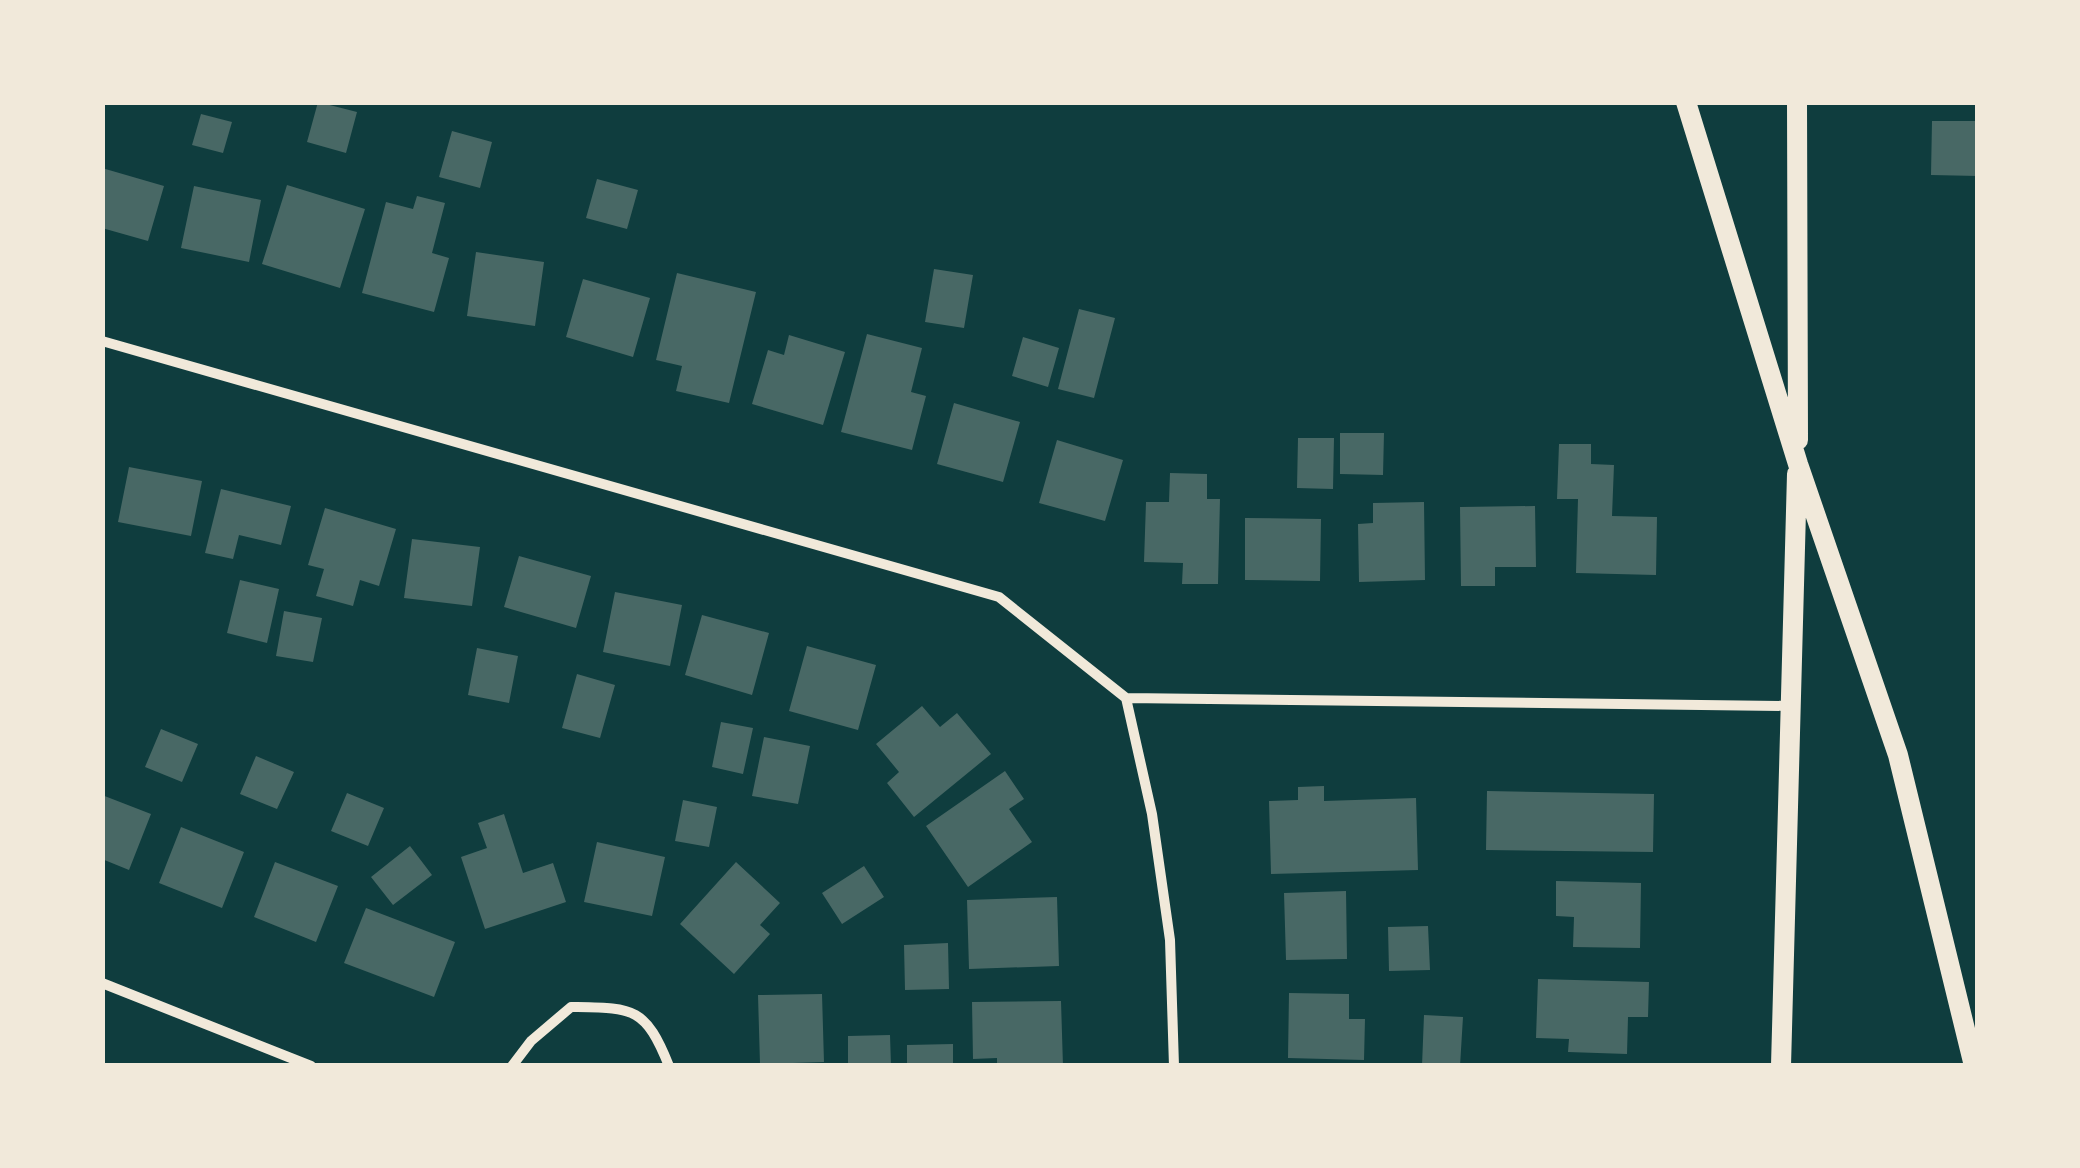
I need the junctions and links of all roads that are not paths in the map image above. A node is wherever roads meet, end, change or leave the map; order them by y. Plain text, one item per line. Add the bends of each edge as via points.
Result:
1 (1686, 102) edge
2 (1798, 102) edge
3 (102, 341) edge
4 (1798, 464) junction
5 (1126, 698) junction
6 (1789, 706) junction
7 (102, 983) edge
8 (311, 1066) edge
9 (512, 1066) edge
10 (669, 1066) edge
11 (1174, 1066) edge
12 (1781, 1066) edge
13 (1974, 1066) edge

1 - 4 main road
2 - 4 main road
3 - 5 street via 999,597
4 - 6 main road
4 - 13 main road via 1898,755
5 - 6 street
5 - 11 street via 1170,940
6 - 12 main road
7 - 8 street
9 - 10 street via 571,1007 618,1008 653,1026

